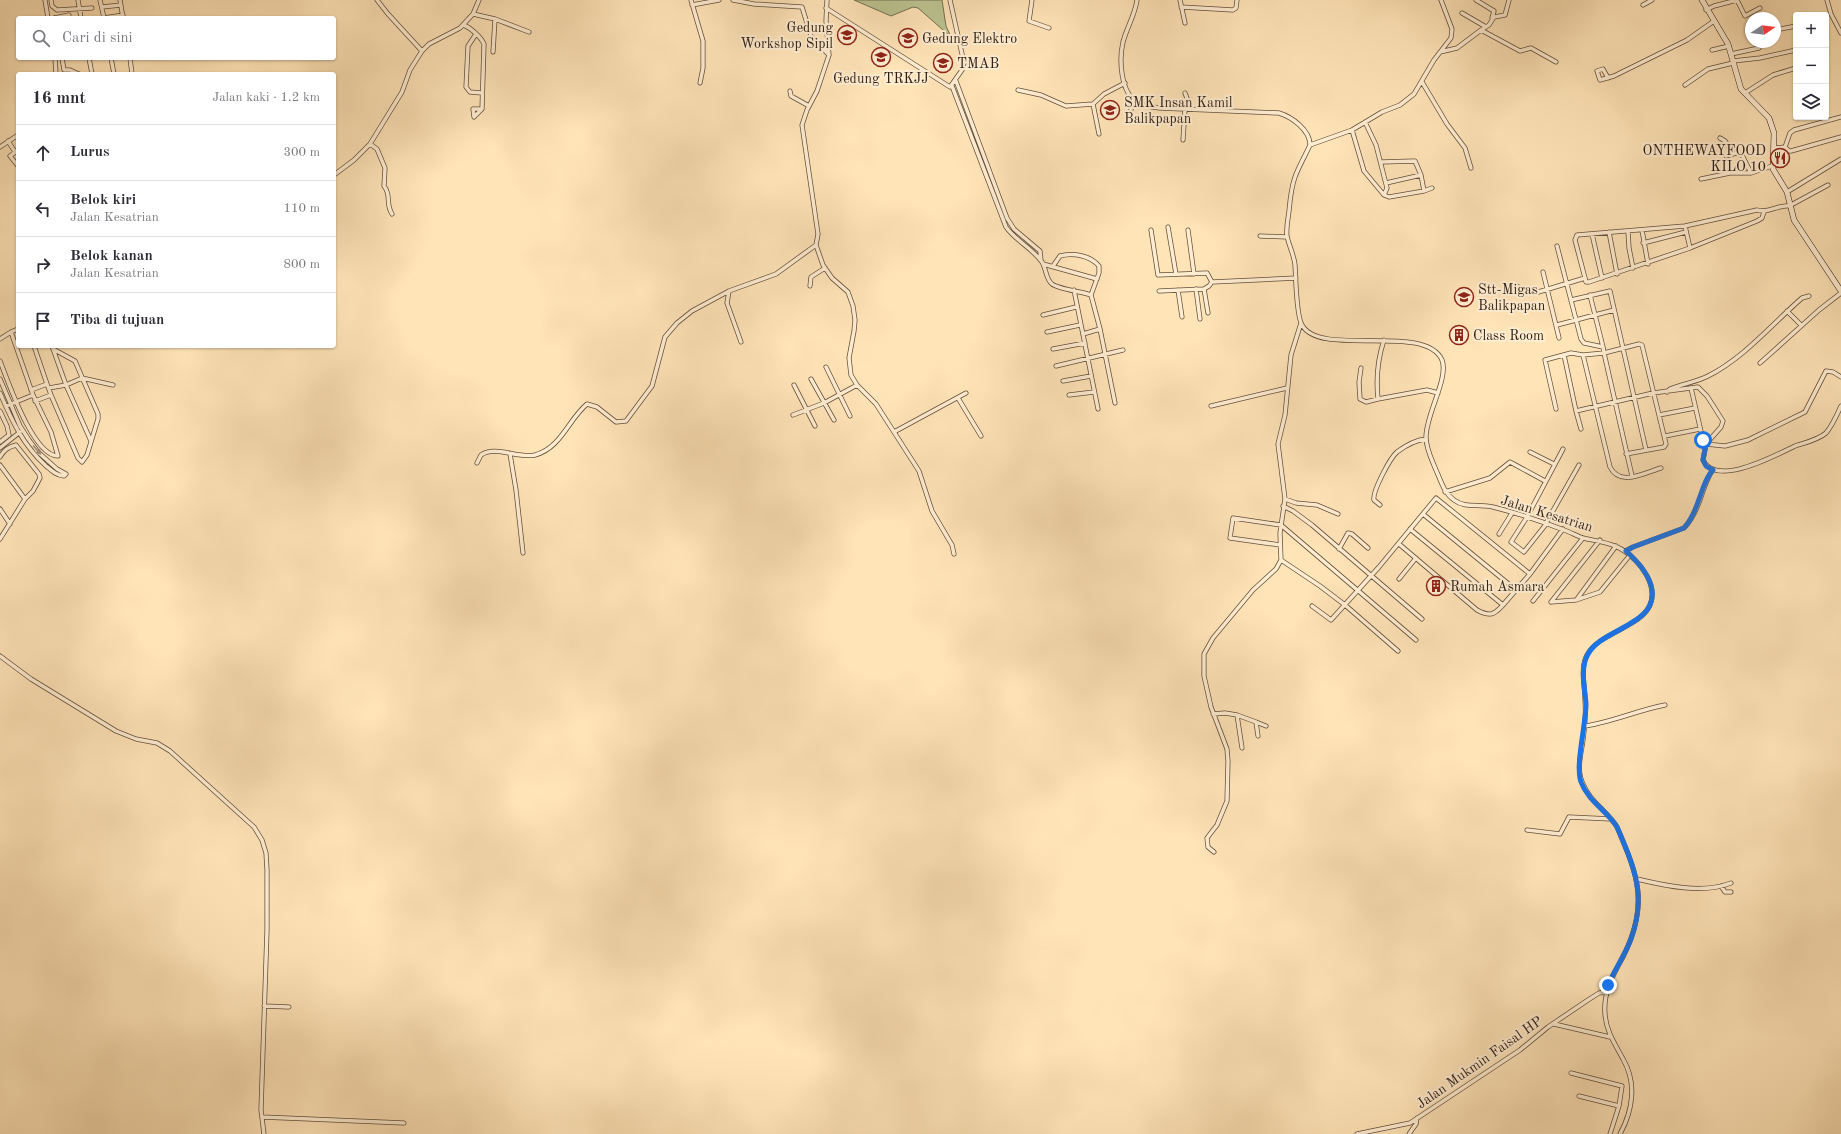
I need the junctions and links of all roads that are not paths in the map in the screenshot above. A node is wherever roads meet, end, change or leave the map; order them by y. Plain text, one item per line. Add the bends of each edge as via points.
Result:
1 (45, 0) edge
2 (51, 0) edge
3 (78, 0) edge
4 (100, 0) edge
5 (120, 0) edge
6 (377, 0) edge
7 (479, 0) edge
8 (691, 0) edge
9 (719, 0) edge
10 (733, 0) edge
11 (774, 0) edge
12 (826, 0) edge
13 (950, 0) edge
14 (1032, 0) edge
15 (1137, 0) edge
16 (1180, 0) edge
17 (1237, 0) edge
18 (1441, 0) edge
19 (1476, 0) edge
20 (1509, 0) edge
21 (1652, 0) edge
22 (1702, 0) edge
23 (1737, 0) edge
24 (1826, 0) edge
25 (121, 5) junction
26 (692, 5) junction
27 (774, 5) junction
28 (1643, 5) dead end
29 (102, 7) junction
30 (1181, 7) junction
31 (80, 8) junction
32 (92, 8) dead end
33 (826, 8) junction
34 (1760, 8) dead end
35 (68, 10) junction
36 (1706, 10) junction
37 (1462, 13) dead end
38 (473, 14) junction
39 (48, 16) edge
40 (69, 16) edge
41 (82, 16) edge
42 (104, 16) edge
43 (123, 16) edge
44 (495, 19) junction
45 (1492, 19) junction
46 (1714, 21) junction
47 (1185, 23) dead end
48 (463, 25) junction
49 (1486, 27) junction
50 (1793, 27) edge
51 (1049, 28) dead end
52 (1781, 29) edge
53 (1481, 30) junction
54 (529, 32) dead end
55 (1841, 33) edge
56 (476, 34) junction
57 (1728, 46) junction
58 (1759, 48) edge
59 (1712, 50) dead end
60 (1793, 51) edge
61 (422, 52) junction
62 (494, 52) dead end
63 (1440, 52) junction
64 (1731, 54) junction
65 (828, 55) junction
66 (55, 60) edge
67 (62, 60) edge
68 (89, 60) edge
69 (111, 60) edge
70 (130, 60) edge
71 (1556, 62) dead end
72 (1733, 62) junction
73 (1793, 69) edge
74 (56, 72) edge
75 (74, 72) edge
76 (92, 72) edge
77 (114, 72) edge
78 (132, 72) edge
79 (1608, 78) dead end
80 (956, 80) junction
81 (1422, 82) junction
82 (700, 83) dead end
83 (1125, 83) junction
84 (1685, 85) dead end
85 (952, 86) junction
86 (1018, 90) dead end
87 (790, 91) dead end
88 (482, 93) junction
89 (1185, 93) dead end
90 (1745, 93) junction
91 (1134, 100) junction
92 (1093, 104) junction
93 (809, 106) junction
94 (482, 108) dead end
95 (1185, 109) junction
96 (1191, 109) junction
97 (1841, 117) edge
98 (1128, 119) dead end
99 (1365, 122) junction
100 (1352, 130) junction
101 (1099, 134) dead end
102 (16, 136) edge
103 (1841, 137) edge
104 (1720, 138) dead end
105 (1183, 140) dead end
106 (8, 142) junction
107 (370, 144) junction
108 (1310, 145) junction
109 (0, 147) edge
110 (1785, 147) junction
111 (1774, 148) junction
112 (16, 150) edge
113 (16, 152) edge
114 (1733, 153) junction
115 (1726, 156) dead end
116 (1841, 159) edge
117 (1380, 162) junction
118 (16, 164) edge
119 (1772, 166) junction
120 (1471, 168) dead end
121 (1751, 173) junction
122 (336, 174) edge
123 (1421, 175) junction
124 (1701, 179) dead end
125 (1386, 183) junction
126 (1828, 185) dead end
127 (1432, 188) dead end
128 (1424, 191) junction
129 (1787, 192) junction
130 (1384, 194) junction
131 (1791, 206) junction
132 (1764, 212) junction
133 (392, 214) dead end
134 (1685, 226) junction
135 (1168, 228) dead end
136 (1151, 230) dead end
137 (1188, 230) dead end
138 (1642, 230) junction
139 (1628, 231) junction
140 (1609, 232) junction
141 (1686, 232) junction
142 (1592, 234) junction
143 (1260, 236) dead end
144 (1287, 237) junction
145 (1643, 243) junction
146 (816, 245) junction
147 (1557, 246) dead end
148 (1690, 248) junction
149 (1042, 262) junction
150 (1648, 264) junction
151 (1053, 266) junction
152 (825, 268) junction
153 (1633, 268) junction
154 (1543, 272) dead end
155 (1176, 274) junction
156 (1194, 274) junction
157 (1617, 274) junction
158 (1296, 278) junction
159 (1585, 278) junction
160 (1602, 278) junction
161 (1097, 279) junction
162 (1212, 282) junction
163 (1566, 283) junction
164 (810, 286) dead end
165 (1517, 286) dead end
166 (1204, 288) junction
167 (1196, 289) junction
168 (1548, 289) junction
169 (1074, 290) junction
170 (1178, 290) junction
171 (729, 291) junction
172 (1159, 291) dead end
173 (1841, 292) edge
174 (1091, 295) junction
175 (1590, 295) junction
176 (1809, 296) dead end
177 (1571, 300) junction
178 (1076, 307) junction
179 (1614, 310) junction
180 (1787, 311) junction
181 (1208, 313) dead end
182 (1043, 315) dead end
183 (1596, 316) junction
184 (1182, 317) dead end
185 (1200, 319) dead end
186 (1576, 320) junction
187 (1300, 323) junction
188 (1080, 325) junction
189 (1557, 325) junction
190 (1801, 325) junction
191 (1100, 329) junction
192 (16, 331) edge
193 (12, 332) junction
194 (1047, 332) dead end
195 (1083, 334) junction
196 (1559, 338) dead end
197 (0, 339) edge
198 (1384, 340) junction
199 (741, 342) dead end
200 (1085, 343) junction
201 (16, 344) edge
202 (1603, 347) junction
203 (1623, 347) junction
204 (17, 348) edge
205 (35, 348) edge
206 (53, 348) edge
207 (55, 348) edge
208 (1053, 349) dead end
209 (1124, 350) dead end
210 (1604, 353) junction
211 (1105, 354) junction
212 (1564, 355) junction
213 (1583, 355) junction
214 (1088, 358) junction
215 (0, 362) edge
216 (1760, 363) dead end
217 (1056, 366) dead end
218 (826, 367) dead end
219 (1361, 368) dead end
220 (1091, 376) junction
221 (1841, 377) edge
222 (82, 378) junction
223 (0, 379) edge
224 (811, 379) dead end
225 (1063, 381) dead end
226 (66, 385) junction
227 (113, 385) dead end
228 (794, 385) dead end
229 (857, 385) junction
230 (48, 386) junction
231 (1287, 388) junction
232 (1691, 388) junction
233 (31, 390) junction
234 (1094, 392) junction
235 (1666, 392) junction
236 (0, 393) edge
237 (966, 393) dead end
238 (1438, 393) junction
239 (1653, 393) junction
240 (839, 394) junction
241 (33, 395) junction
242 (51, 395) junction
243 (1070, 395) dead end
244 (958, 398) junction
245 (1634, 398) junction
246 (1378, 399) junction
247 (35, 401) junction
248 (16, 402) junction
249 (1614, 402) junction
250 (824, 403) junction
251 (1115, 403) dead end
252 (11, 404) junction
253 (6, 406) junction
254 (1211, 406) dead end
255 (1841, 406) edge
256 (1594, 407) junction
257 (1556, 408) dead end
258 (1695, 408) junction
259 (1098, 409) dead end
260 (808, 410) junction
261 (0, 411) edge
262 (1576, 411) junction
263 (793, 414) dead end
264 (1659, 415) junction
265 (850, 416) dead end
266 (834, 420) dead end
267 (815, 426) dead end
268 (1581, 429) dead end
269 (1700, 429) junction
270 (22, 430) junction
271 (894, 432) junction
272 (18, 433) junction
273 (981, 436) dead end
274 (1664, 436) junction
275 (1426, 439) junction
276 (91, 441) junction
277 (0, 442) edge
278 (1706, 444) junction
279 (0, 448) edge
280 (1563, 448) dead end
281 (1646, 450) junction
282 (1530, 452) dead end
283 (510, 454) junction
284 (1626, 454) junction
285 (0, 458) edge
286 (477, 463) dead end
287 (1554, 464) junction
288 (0, 465) edge
289 (1579, 465) dead end
290 (1661, 468) dead end
291 (1713, 470) junction
292 (1632, 476) junction
293 (1545, 481) junction
294 (1445, 492) junction
295 (1285, 498) junction
296 (25, 499) junction
297 (1380, 505) dead end
298 (1283, 506) junction
299 (0, 509) edge
300 (1512, 513) junction
301 (1338, 514) dead end
302 (1422, 514) junction
303 (1527, 517) junction
304 (1546, 523) junction
305 (10, 524) junction
306 (1281, 525) junction
307 (1410, 529) junction
308 (1563, 529) junction
309 (1499, 534) dead end
310 (1583, 538) junction
311 (0, 539) edge
312 (1600, 540) junction
313 (1399, 544) junction
314 (1280, 545) junction
315 (1616, 546) junction
316 (1368, 548) dead end
317 (1339, 549) junction
318 (1626, 551) junction
319 (523, 553) dead end
320 (954, 554) dead end
321 (1630, 555) junction
322 (1416, 558) junction
323 (1281, 560) junction
324 (1530, 574) junction
325 (1371, 577) junction
326 (1399, 579) dead end
327 (1359, 590) junction
328 (1516, 590) junction
329 (1576, 600) junction
330 (1533, 601) dead end
331 (1345, 605) junction
332 (1503, 605) junction
333 (1312, 606) dead end
334 (1422, 619) dead end
335 (1416, 640) dead end
336 (1398, 651) dead end
337 (0, 656) edge
338 (1665, 704) dead end
339 (1213, 714) junction
340 (1237, 715) junction
341 (1256, 722) junction
342 (1266, 726) dead end
343 (1585, 726) junction
344 (1258, 736) dead end
345 (1242, 748) dead end
346 (1611, 819) junction
347 (1527, 830) dead end
348 (1214, 852) dead end
349 (1637, 879) junction
350 (1731, 883) dead end
351 (1720, 886) junction
352 (1731, 892) dead end
353 (1607, 992) junction
354 (264, 1006) junction
355 (288, 1008) dead end
356 (1554, 1024) junction
357 (1610, 1038) junction
358 (1571, 1073) dead end
359 (1580, 1096) dead end
360 (1620, 1106) junction
361 (262, 1117) junction
362 (1417, 1118) junction
363 (404, 1123) dead end
364 (264, 1134) edge
365 (1357, 1134) edge
366 (1409, 1134) edge
367 (1610, 1134) edge
368 (1620, 1134) edge

1 - 39 street
2 - 35 street via 54,9
3 - 31 street
4 - 29 street
5 - 25 street
6 - 61 street
7 - 38 street
8 - 26 street
9 - 26 street
10 - 27 street
11 - 27 street
12 - 33 street
13 - 80 street via 964,63
14 - 51 street via 1029,21
15 - 83 street via 1122,48
16 - 30 street
17 - 30 street via 1236,8 1233,10
18 - 63 street via 1452,32 1450,40
19 - 45 street via 1494,11
20 - 45 street via 1505,15
21 - 28 street
22 - 36 street
23 - 34 street via 1744,16
23 - 36 street via 1718,4
24 - 55 street
25 - 29 street
25 - 43 street
26 - 82 street via 703,41
27 - 65 street via 802,7 812,36
29 - 42 street
30 - 47 street
31 - 32 street
31 - 35 street
31 - 41 street
33 - 65 street
33 - 85 street via 947,86
35 - 40 street
36 - 46 street
37 - 49 street
38 - 44 street
38 - 48 street
44 - 54 street
44 - 62 street
45 - 49 street
46 - 57 street
46 - 79 street via 1687,40
48 - 56 street
48 - 61 street via 430,44
49 - 53 street
50 - 52 street
53 - 63 street via 1457,48
53 - 71 street via 1520,51 1531,48
56 - 88 street via 484,44
56 - 88 street via 468,46 466,87 470,92
57 - 59 street
57 - 64 street
58 - 64 street
60 - 72 street
61 - 107 street via 410,70 402,92
63 - 81 street
64 - 72 street
65 - 93 street via 818,91
66 - 74 street
67 - 75 street via 64,70
68 - 76 street
69 - 77 street
70 - 78 street
72 - 84 street via 1708,69
72 - 90 street via 1738,84
73 - 90 street via 1772,76
80 - 85 street
80 - 149 street via 1007,218 1014,230 1040,251
81 - 99 street via 1408,100
81 - 120 street via 1465,148
83 - 91 street
83 - 92 street via 1104,94
85 - 149 street via 1006,227
86 - 92 street via 1041,95 1066,106
87 - 93 street via 791,96
88 - 94 street
89 - 96 street
90 - 111 street via 1769,118 1774,133
91 - 95 street via 1151,106
91 - 98 street
92 - 101 street
93 - 146 street via 801,132 818,234
95 - 96 street
95 - 105 street
96 - 108 street via 1223,112 1270,111 1285,114 1302,129 1309,138
97 - 110 street via 1794,130 1790,133
99 - 100 street
99 - 117 street via 1376,145
100 - 108 street
100 - 130 street via 1364,171
102 - 106 street
103 - 110 street via 1789,152
104 - 114 street
106 - 109 street
106 - 112 street
107 - 122 street
107 - 133 street via 377,149 385,168 384,186 389,192 388,207
108 - 144 street via 1293,182
110 - 111 street
111 - 119 street
113 - 118 street via 10,156
114 - 115 street
114 - 121 street via 1742,155
116 - 129 street
117 - 123 street via 1415,161
117 - 125 street
119 - 121 street
119 - 129 street
121 - 124 street via 1730,173
123 - 125 street
123 - 128 street
125 - 130 street via 1387,191
126 - 131 street
127 - 128 street
128 - 130 street via 1389,197
129 - 131 street
131 - 132 street via 1786,205
131 - 173 street via 1796,223
132 - 134 street via 1757,210
132 - 148 street via 1762,218 1757,221
134 - 138 street
134 - 141 street
135 - 155 street
136 - 155 street via 1158,275
137 - 156 street
138 - 139 street
138 - 145 street
139 - 140 street
139 - 153 street
140 - 142 street
140 - 157 street
141 - 145 street
141 - 148 street
142 - 159 street via 1577,235 1575,238
142 - 160 street
143 - 144 street
144 - 158 street via 1294,259
145 - 150 street
146 - 152 street
146 - 171 street via 776,274
147 - 163 street
148 - 150 street
149 - 151 street
149 - 169 street via 1050,283
150 - 153 street
151 - 161 street
151 - 161 street via 1058,258 1064,255 1085,257 1099,266
152 - 164 street via 811,277
152 - 229 street via 848,292 854,306 854,332 848,366
153 - 157 street
154 - 168 street
155 - 156 street
156 - 162 street via 1207,273
157 - 160 street
158 - 162 street
158 - 187 street
159 - 160 street via 1587,282
159 - 163 street
161 - 174 street
162 - 166 street
163 - 168 street
163 - 177 street
165 - 168 street via 1532,293
166 - 167 street
166 - 181 street
167 - 170 street
167 - 185 street
168 - 189 street
169 - 174 street
169 - 178 street
170 - 172 street
170 - 184 street
171 - 199 street via 727,303
171 - 283 street via 692,311 670,329 662,344 660,362 652,386 626,421 616,422 587,404 553,446 535,455
173 - 190 street
174 - 191 street
175 - 177 street
175 - 179 street via 1610,291
175 - 183 street
176 - 180 street via 1802,298
177 - 186 street
178 - 182 street
178 - 188 street
179 - 183 street
179 - 203 street
180 - 190 street
180 - 235 street via 1740,354 1708,376
183 - 186 street
183 - 202 street
186 - 189 street
186 - 202 street via 1582,342
187 - 198 street via 1311,334 1328,338 1353,341
187 - 231 street via 1291,356
188 - 194 street
188 - 195 street
189 - 196 street
190 - 216 street
191 - 195 street
191 - 211 street
192 - 193 street
193 - 197 street
193 - 201 street
195 - 200 street
198 - 238 street via 1420,344 1437,353 1444,368
198 - 246 street via 1378,373
200 - 208 street
200 - 214 street
202 - 210 street
203 - 210 street
203 - 239 street via 1642,345
203 - 245 street
204 - 233 street
205 - 230 street
206 - 226 street
207 - 222 street via 75,361
209 - 211 street
210 - 213 street
210 - 249 street
211 - 214 street
211 - 251 street
212 - 213 street
212 - 257 street via 1545,360
212 - 262 street
213 - 256 street
214 - 217 street
214 - 220 street
215 - 248 street
218 - 240 street
219 - 246 street via 1360,399 1366,402
220 - 225 street
220 - 234 street
221 - 278 street via 1826,371 1805,412 1748,440 1725,446
222 - 226 street
222 - 227 street
222 - 276 street via 98,419
223 - 252 street
224 - 250 street
226 - 230 street
226 - 276 street
228 - 260 street
229 - 240 street
229 - 271 street via 876,404
230 - 233 street
230 - 242 street
231 - 254 street
231 - 295 street via 1285,416 1278,449
232 - 235 street
232 - 258 street
232 - 278 street via 1701,388 1723,421
233 - 241 street
234 - 243 street
234 - 259 street
235 - 239 street
236 - 253 street
237 - 244 street
238 - 246 street via 1427,390
238 - 275 street via 1429,416
239 - 245 street
239 - 264 street
240 - 250 street
240 - 265 street
241 - 247 street
241 - 248 street
242 - 247 street
242 - 276 street via 80,461 84,461
244 - 271 street
244 - 273 street
245 - 249 street
245 - 281 street
247 - 248 street via 51,432 58,456 38,442 24,422
248 - 252 street
249 - 256 street
249 - 284 street
250 - 260 street
250 - 266 street
252 - 253 street
252 - 270 street
253 - 272 street
255 - 291 street via 1822,436 1745,467
256 - 262 street
256 - 292 street via 1607,460 1613,473 1623,478
258 - 264 street
258 - 269 street
260 - 263 street
260 - 267 street
261 - 277 street via 9,435
262 - 268 street
264 - 274 street
269 - 274 street
269 - 278 street
270 - 272 street
270 -> 272 street via 38,452 64,472 65,476 55,474 35,456
271 - 320 street via 919,471 932,511 952,545
272 - 279 street
274 - 281 street via 1666,446
275 - 294 street via 1427,448
275 - 297 street via 1413,443 1395,455 1374,492 1374,500
278 - 291 street via 1703,460 1706,466
280 - 287 street
281 - 284 street
282 - 287 street
283 - 286 street via 484,453
283 - 319 street
284 - 292 street
285 - 296 street via 3,452 16,445 39,474 40,478
287 - 293 street
288 - 296 street
289 - 304 street
290 - 292 street
291 - 318 street via 1696,509 1684,528
293 - 294 street via 1510,462 1490,478
293 - 303 street
294 - 300 street, Jalan Kesatrian via 1461,504 1487,506
295 - 298 street
295 - 301 street via 1296,503 1322,506
296 - 305 street
298 - 306 street
298 - 317 street via 1303,518
299 - 305 street
300 - 303 street, Jalan Kesatrian
300 - 309 street
302 - 307 street
302 - 324 street via 1436,498
302 - 328 street
303 - 304 street, Jalan Kesatrian
303 - 304 street via 1511,542 1524,552
304 - 308 street, Jalan Kesatrian
305 - 311 street
306 - 314 street
306 - 314 street via 1233,518 1230,538
306 - 327 street
307 - 313 street
307 - 332 street
308 - 310 street, Jalan Kesatrian
308 - 324 street
310 - 312 street, Jalan Kesatrian
310 - 330 street
312 - 315 street, Jalan Kesatrian
312 - 329 street via 1551,602
313 - 322 street
313 - 325 street
314 - 323 street
315 - 318 street, Jalan Kesatrian
315 - 329 street
316 - 317 street via 1348,533
317 - 325 street
318 - 321 street, Jalan Kesatrian
321 - 329 street via 1600,592
321 - 343 street, Jalan Kesatrian via 1649,580 1651,602 1638,618 1600,641 1588,653 1583,668
322 - 326 street
322 - 332 street via 1484,614 1494,614
323 - 331 street
323 - 339 street via 1276,569 1253,590 1212,638 1206,649 1204,676
324 - 328 street
325 - 327 street
325 - 334 street
327 - 331 street
327 - 335 street
328 - 332 street
331 - 333 street via 1331,620
331 - 336 street
337 - 354 street via 31,679 116,730 136,739 155,742 170,751 258,832 264,845 268,870
338 - 343 street
339 - 340 street
339 - 348 street via 1227,748 1228,761 1227,801 1217,825 1207,838 1208,847
340 - 341 street
340 - 345 street
341 - 342 street
341 - 344 street
343 - 346 street, Jalan Kesatrian via 1579,767 1582,782 1590,797
346 - 347 street via 1569,817 1560,834
346 - 349 street, Jalan Kesatrian via 1617,827
349 - 351 street via 1672,887
349 - 353 street, Jalan Kesatrian via 1639,903 1636,922
350 - 351 street
351 - 352 street via 1725,892
353 - 356 street, Jalan Mukmin Faisal HP via 1596,995
353 - 357 street, Jalan Kesatrian via 1605,1014
354 - 355 street
354 - 361 street
356 - 357 street
356 - 362 street, Jalan Mukmin Faisal HP via 1520,1050
357 - 368 street, Jalan Kesatrian via 1624,1061 1633,1095
358 - 360 street via 1622,1086
359 - 360 street
360 - 367 street
361 - 363 street
361 - 364 street
362 - 365 street, Jalan Mukmin Faisal HP via 1403,1125
362 - 366 street

